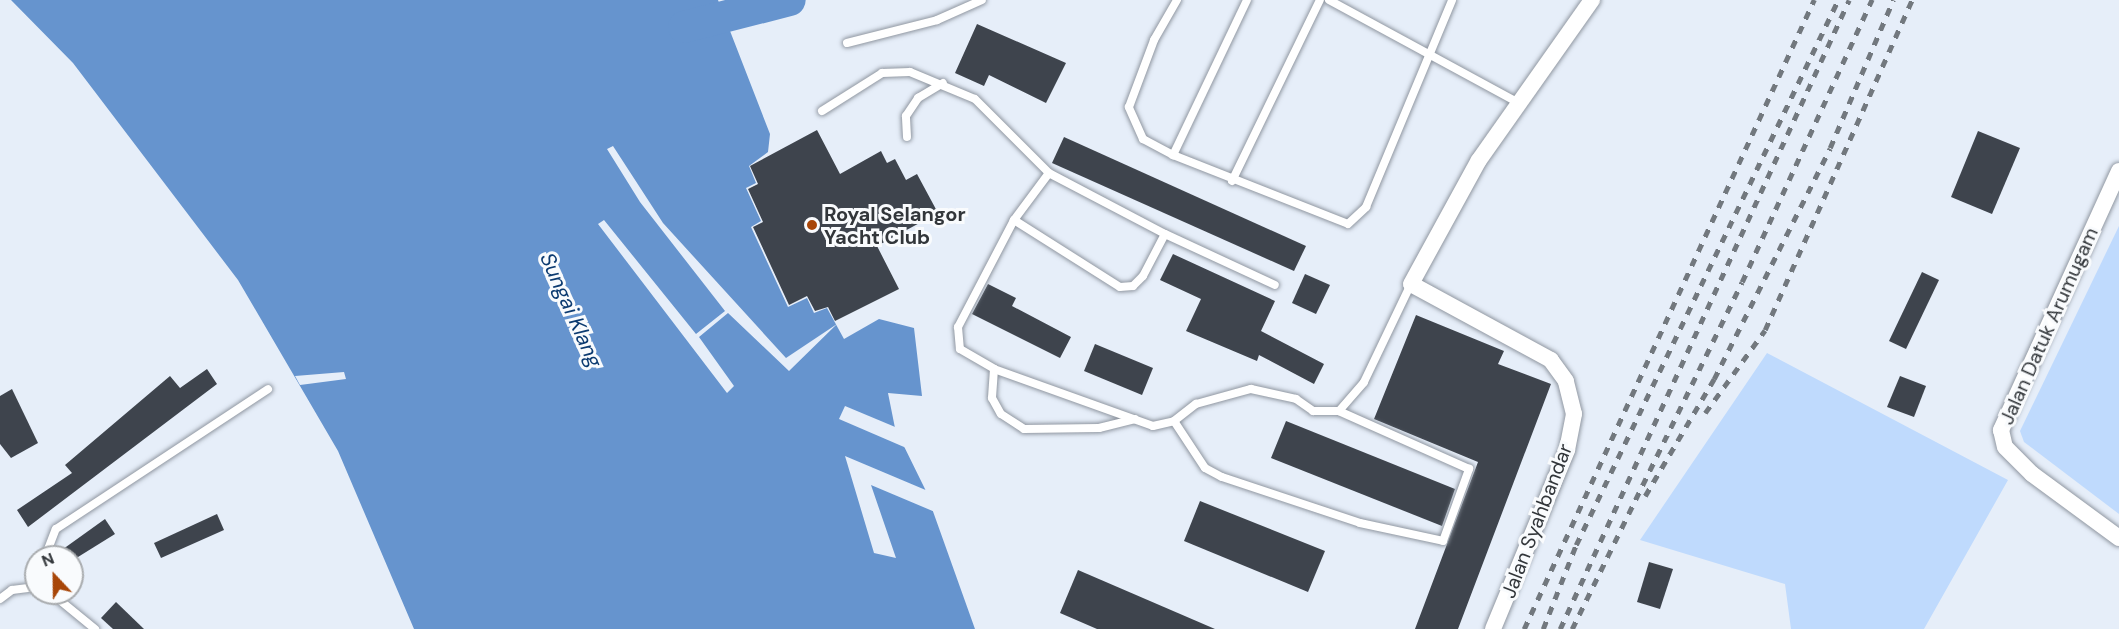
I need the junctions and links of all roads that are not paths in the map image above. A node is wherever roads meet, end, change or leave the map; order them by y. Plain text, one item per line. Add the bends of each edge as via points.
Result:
1 (982, 0) edge
2 (1177, 0) edge
3 (1246, 0) edge
4 (1320, 0) edge
5 (1329, 0) edge
6 (1452, 0) edge
7 (1592, 0) edge
8 (847, 43) dead end
9 (1428, 56) junction
10 (943, 83) junction
11 (1519, 103) junction
12 (822, 111) dead end
13 (907, 137) dead end
14 (1173, 155) junction
15 (2119, 171) edge
16 (1049, 173) junction
17 (1232, 181) junction
18 (1014, 220) junction
19 (1165, 234) junction
20 (1412, 284) junction
21 (1275, 285) dead end
22 (994, 369) junction
23 (268, 388) dead end
24 (1339, 411) junction
25 (1135, 419) junction
26 (1174, 421) junction
27 (2119, 538) edge
28 (52, 545) edge
29 (24, 588) edge
30 (0, 599) edge
31 (66, 605) edge
32 (95, 629) edge
33 (1493, 629) edge

1 - 8 lane via 937,20
2 - 14 lane via 1154,40 1129,107 1143,139
3 - 14 lane
4 - 17 lane
5 - 9 lane
6 - 9 lane
7 - 11 street
9 - 11 lane
9 - 17 lane via 1366,207 1348,224
10 - 12 lane via 910,72 882,73
10 - 13 lane via 918,98 906,116
10 - 16 lane via 975,99
11 - 20 street via 1479,160
14 - 17 lane
15 - 27 street, Jalan Datuk Arumugam via 2001,430 2005,447 2032,474
16 - 18 lane
16 - 19 lane
18 - 19 lane via 1120,287 1133,286 1143,276
18 - 22 lane via 958,327 960,349
19 - 21 lane
20 - 24 lane via 1364,382
20 - 33 street, Jalan Syahbandar via 1551,360 1566,381 1572,403 1567,450
22 - 25 lane
22 - 25 lane via 992,398 1001,414 1024,429 1099,428
23 - 28 lane via 64,522
24 - 26 lane via 1313,411 1296,399 1251,389 1196,404
24 - 26 lane via 1469,469 1443,541 1360,523 1222,477 1205,468
25 - 26 lane via 1153,426
29 - 30 lane via 12,590
31 - 32 lane

